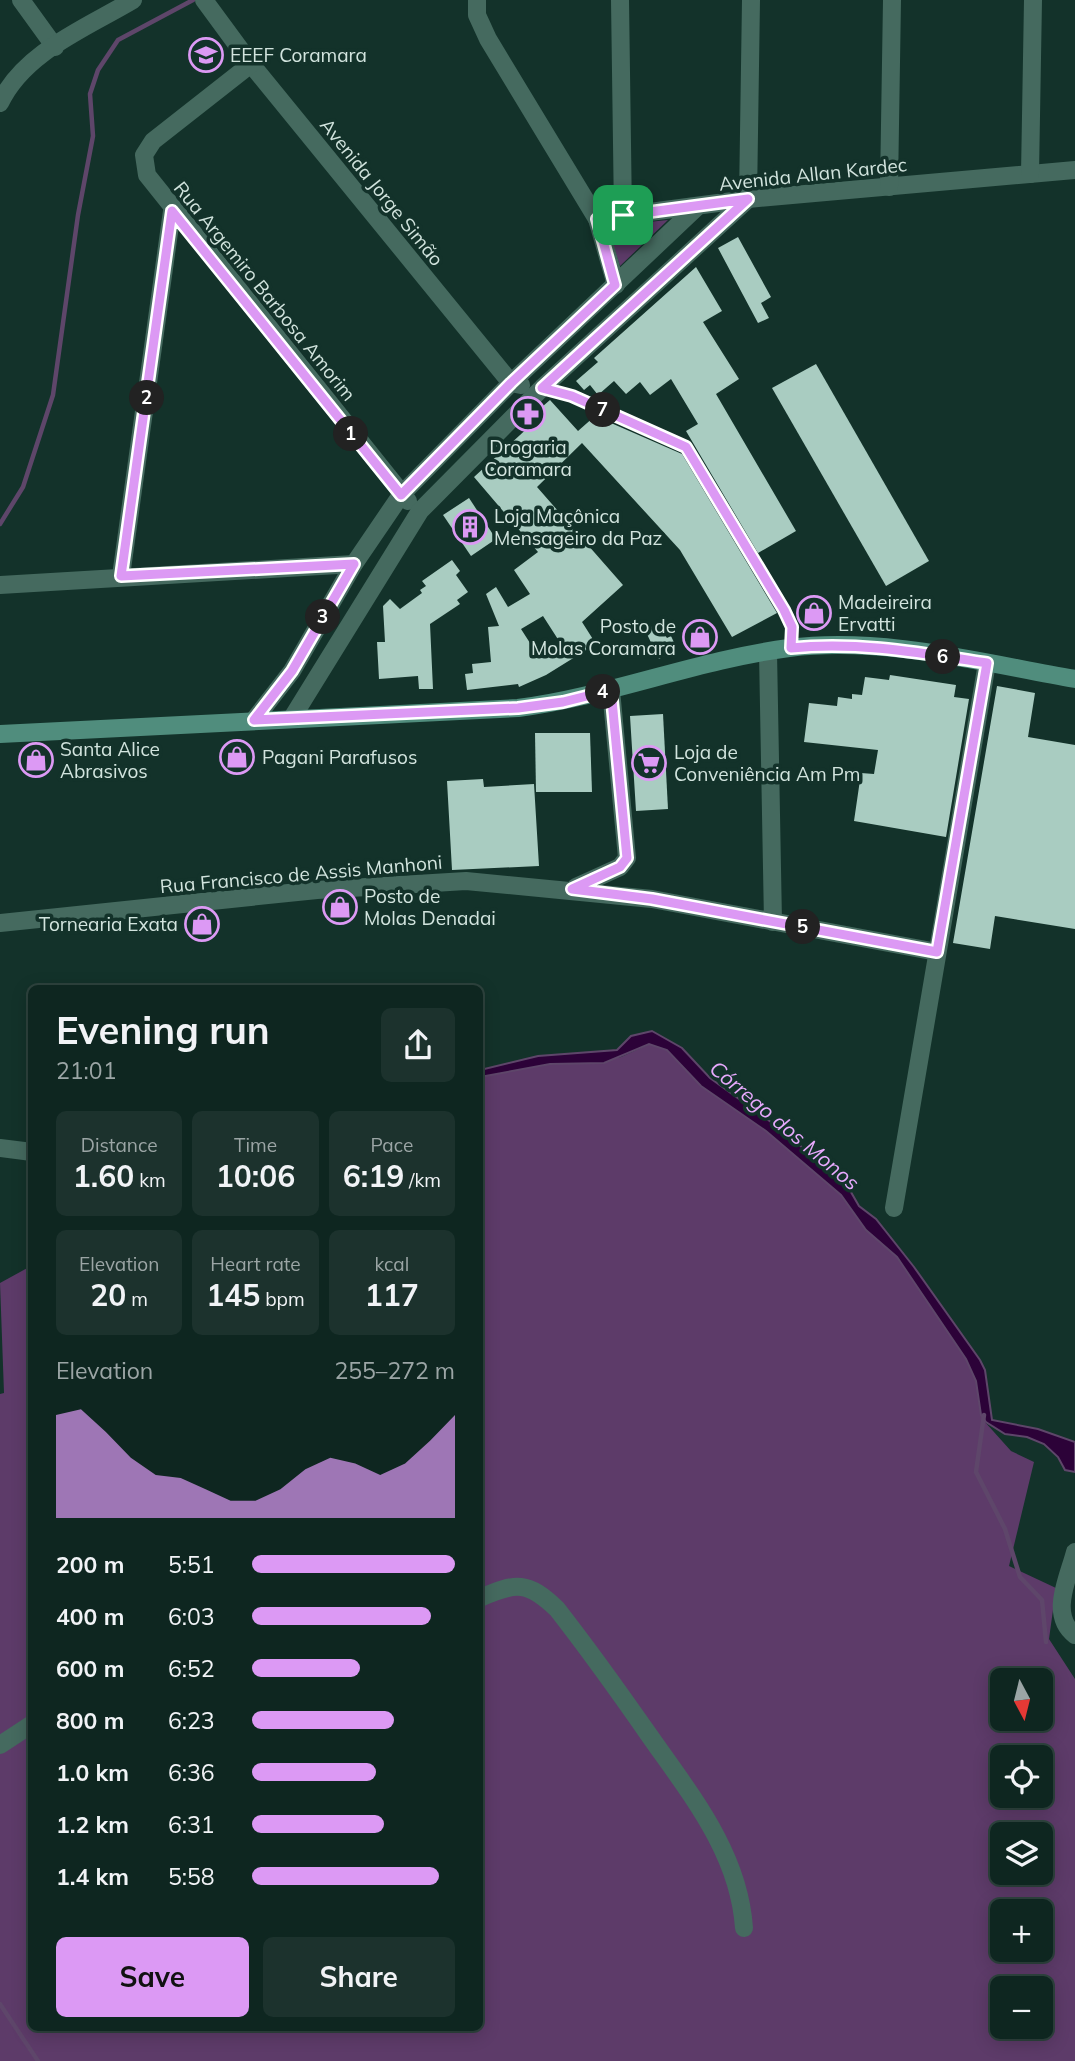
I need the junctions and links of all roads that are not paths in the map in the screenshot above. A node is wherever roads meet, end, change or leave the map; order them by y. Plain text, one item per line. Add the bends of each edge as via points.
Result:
1 (21, 0) edge
2 (133, 0) edge
3 (477, 0) edge
4 (620, 0) edge
5 (751, 0) edge
6 (891, 0) edge
7 (1033, 0) edge
8 (205, 1) edge
9 (55, 47) junction
10 (251, 64) junction
11 (0, 103) edge
12 (1075, 170) edge
13 (1030, 174) junction
14 (888, 187) junction
15 (748, 199) junction
16 (698, 207) junction
17 (172, 211) junction
18 (623, 215) junction
19 (597, 219) junction
20 (615, 285) junction
21 (574, 325) junction
22 (591, 342) junction
23 (511, 383) junction
24 (542, 388) junction
25 (401, 495) junction
26 (420, 512) junction
27 (354, 564) junction
28 (121, 576) junction
29 (0, 585) edge
30 (791, 648) junction
31 (768, 652) junction
32 (987, 663) junction
33 (1075, 679) edge
34 (611, 690) junction
35 (292, 718) junction
36 (254, 720) junction
37 (0, 734) edge
38 (572, 889) junction
39 (773, 922) junction
40 (0, 923) edge
41 (937, 952) junction
42 (0, 1148) edge
43 (28, 1152) edge
44 (894, 1208) dead end
45 (1075, 1552) edge
46 (483, 1597) edge
47 (1075, 1635) edge
48 (28, 1727) edge
49 (0, 1745) edge
50 (744, 1928) dead end

1 - 9 street
2 - 9 street
3 - 19 street via 477,15 488,39
4 - 18 street
5 - 15 street
6 - 14 street
7 - 13 street
8 - 10 street, Avenida Jorge Simão
9 - 11 street via 28,64
10 - 17 street, Rua Argemiro Barbosa Amorim via 153,141 144,155 147,175
10 - 23 street, Avenida Jorge Simão
12 - 13 street, Avenida Allan Kardec
13 - 14 street, Avenida Allan Kardec
14 - 15 street, Avenida Allan Kardec
15 - 16 street, Avenida Allan Kardec
15 - 22 street
16 - 18 street, Avenida Allan Kardec
16 - 20 street
17 - 25 street, Rua Argemiro Barbosa Amorim
17 - 28 street
18 - 19 street, Avenida Allan Kardec
19 - 20 street
20 - 21 street
21 - 22 street
21 - 23 street
22 - 24 street
23 - 24 street
23 - 25 street
24 - 26 street
24 - 30 lane via 572,396 686,447 784,610 792,627
25 - 26 street, Rua Argemiro Barbosa Amorim
25 - 27 street
26 - 35 street
27 - 28 street
27 - 36 street via 292,671
28 - 29 street
30 - 31 main road
30 - 32 main road via 890,649
31 - 34 main road
31 - 39 street
32 - 33 main road
32 - 41 street
34 - 35 main road via 518,708
34 - 38 street via 627,858 620,867
35 - 36 main road
36 - 37 main road
38 - 39 street, Rua Francisco de Assis Manhoni
38 - 40 street, Rua Francisco de Assis Manhoni via 466,881 317,890
39 - 41 street, Rua Francisco de Assis Manhoni
41 - 44 street
42 - 43 street
45 - 47 street via 1060,1609 1063,1623
46 - 50 street via 522,1586 558,1609 704,1812 730,1862
48 - 49 street

